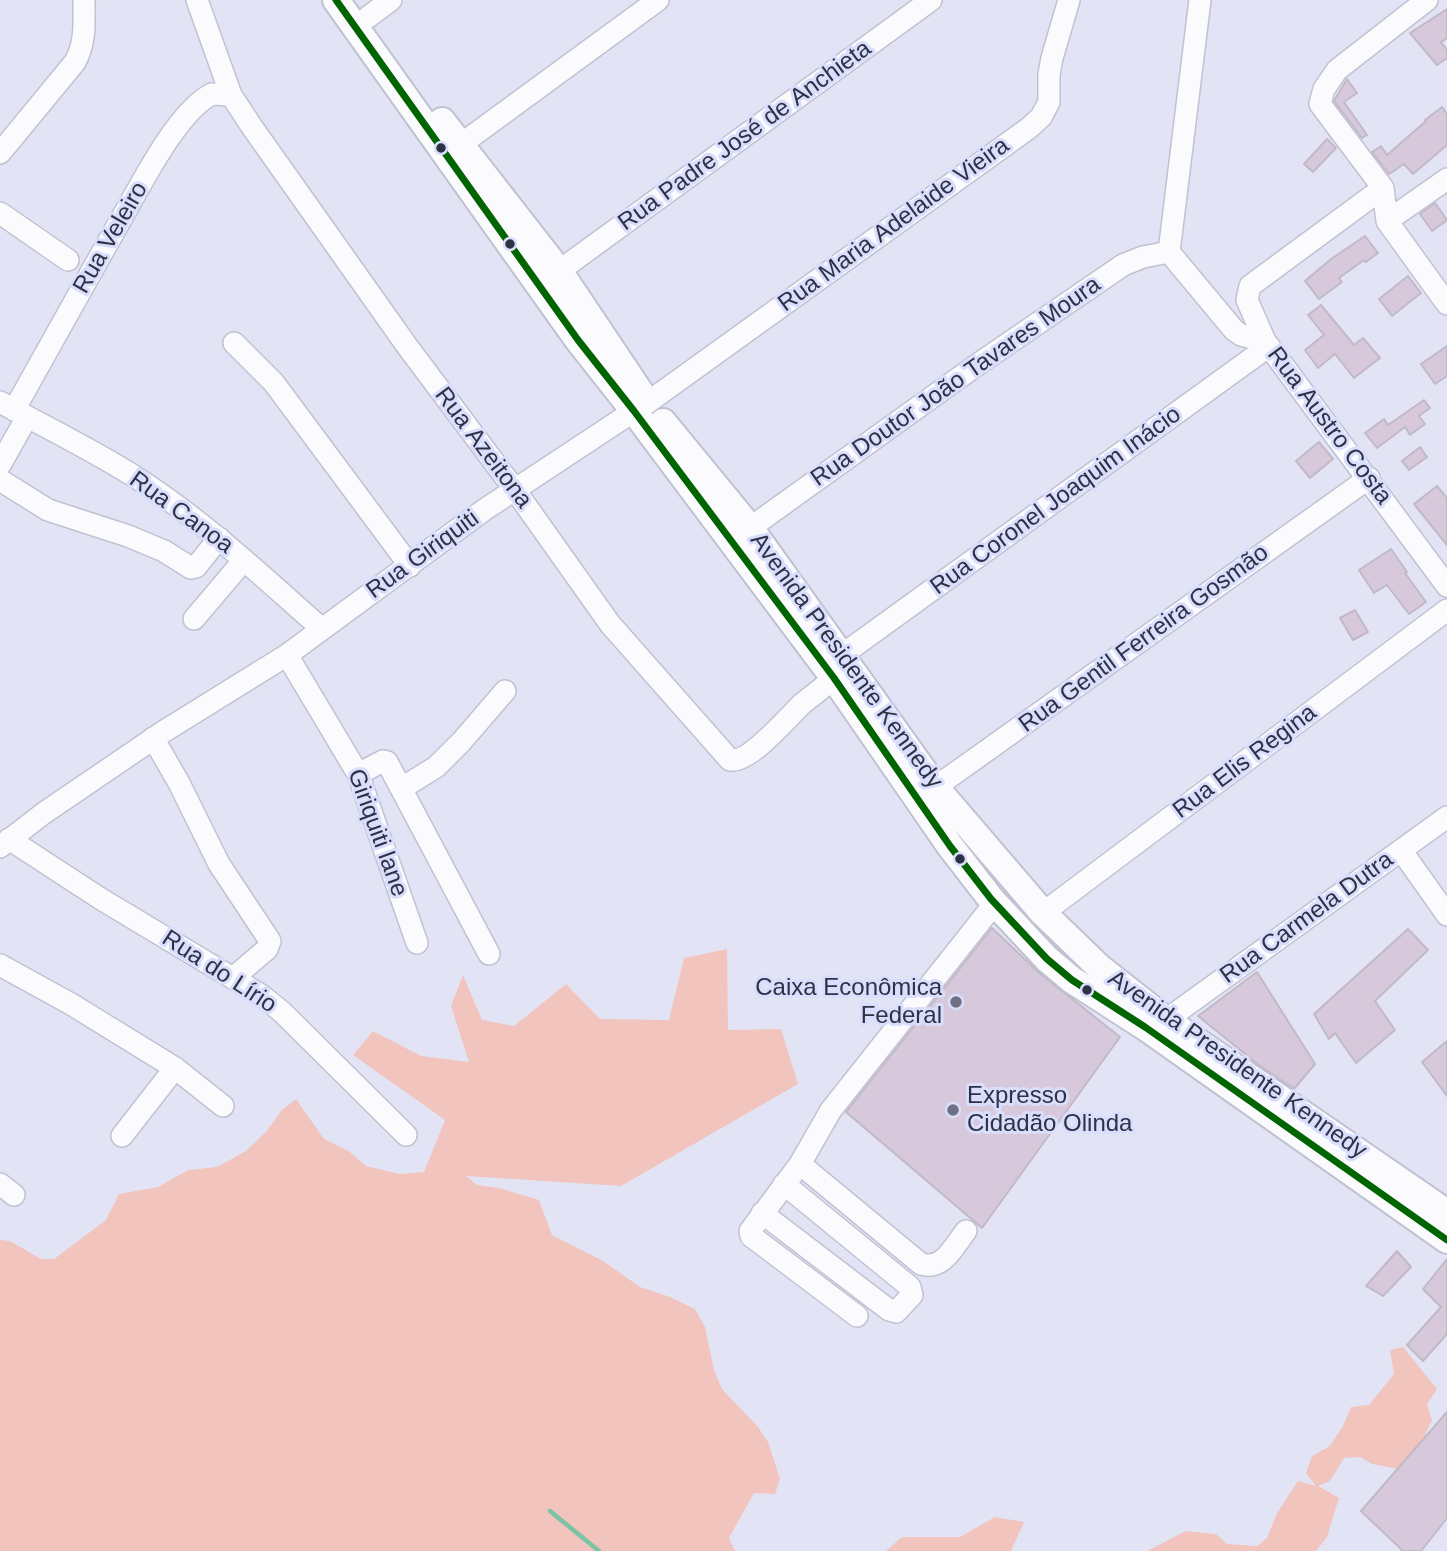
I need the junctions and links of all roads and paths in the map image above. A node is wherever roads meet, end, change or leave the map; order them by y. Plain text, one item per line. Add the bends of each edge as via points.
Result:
1 (84, 0) edge
2 (197, 0) edge
3 (336, 0) edge
4 (391, 0) edge
5 (658, 0) edge
6 (931, 0) edge
7 (1069, 0) edge
8 (1200, 0) edge
9 (1427, 0) edge
10 (361, 8) edge
11 (231, 95) junction
12 (460, 145) junction
13 (0, 153) edge
14 (1447, 179) edge
15 (1383, 188) junction
16 (0, 212) edge
17 (1387, 221) junction
18 (1169, 252) junction
19 (68, 260) dead end
20 (559, 271) junction
21 (1447, 304) edge
22 (234, 343) dead end
23 (1267, 343) junction
24 (641, 407) junction
25 (14, 409) edge
26 (0, 465) edge
27 (1369, 478) junction
28 (0, 480) edge
29 (515, 490) junction
30 (750, 528) junction
31 (219, 538) junction
32 (244, 560) junction
33 (410, 566) junction
34 (1447, 586) edge
35 (1447, 610) edge
36 (194, 619) dead end
37 (316, 633) junction
38 (287, 654) junction
39 (838, 667) junction
40 (505, 691) dead end
41 (153, 738) junction
42 (358, 774) junction
43 (402, 788) junction
44 (927, 794) junction
45 (1447, 817) edge
46 (4, 843) edge
47 (1401, 850) junction
48 (995, 903) junction
49 (1043, 913) junction
50 (1447, 915) edge
51 (417, 943) dead end
52 (489, 954) dead end
53 (0, 965) edge
54 (233, 978) junction
55 (1166, 1020) junction
56 (176, 1068) junction
57 (223, 1106) dead end
58 (406, 1135) dead end
59 (122, 1136) dead end
60 (800, 1164) junction
61 (785, 1184) junction
62 (762, 1213) junction
63 (1447, 1213) edge
64 (966, 1231) dead end
65 (1447, 1240) edge
66 (857, 1316) dead end

1 - 13 street via 84,36 75,62
2 - 11 street, Rua Azeitona
3 - 24 main road, Avenida Presidente Kennedy via 539,287
4 - 10 street
5 - 12 street
6 - 20 street, Rua Padre José de Anchieta
7 - 24 street, Rua Maria Adelaide Vieira via 1052,58 1049,102 1041,117
8 - 18 street
9 - 15 street via 1337,70 1320,104
10 - 12 main road, Avenida Presidente Kennedy
11 - 25 street, Rua Veleiro via 212,94 186,116 129,205
11 - 29 street, Rua Azeitona via 407,346
12 - 20 main road, Avenida Presidente Kennedy
14 - 17 street
15 - 17 street
15 - 23 street via 1250,286 1247,300
16 - 19 street
17 - 21 street
18 - 23 street, Rua Austro Costa via 1234,330
18 - 30 street, Rua Doutor João Tavares Moura via 1123,265
20 - 24 main road, Avenida Presidente Kennedy
22 - 33 street via 274,383
23 - 27 street, Rua Austro Costa
23 - 39 street, Rua Coronel Joaquim Inácio
24 - 29 street, Rua Giriquiti
24 - 30 main road, Avenida Presidente Kennedy
24 - 39 main road, Avenida Presidente Kennedy
25 - 26 street, Rua Veleiro
25 - 31 street, Rua Canoa via 140,481
27 - 34 street, Rua Austro Costa
27 - 44 street, Rua Gentil Ferreira Gosmão
28 - 31 street via 48,510 128,536 191,568
29 - 33 street, Rua Giriquiti
29 - 39 street, Rua Azeitona via 610,624 730,760 737,761 765,742
30 - 39 main road, Avenida Presidente Kennedy
31 - 32 street, Rua Canoa
32 - 36 street
32 - 37 street, Rua Canoa
33 - 37 street, Rua Giriquiti
35 - 49 street, Rua Elis Regina
37 - 38 street, Rua Giriquiti
38 - 41 street, Rua Giriquiti
38 - 42 street, Giriquiti lane
39 - 44 main road, Avenida Presidente Kennedy
40 - 43 street via 436,767
41 - 46 street, Rua Giriquiti
41 - 54 street via 219,864 270,941 267,949
42 - 43 street via 387,762
42 - 51 street, Giriquiti lane
43 - 52 street
44 - 48 main road, Avenida Presidente Kennedy
44 - 49 main road, Avenida Presidente Kennedy
45 - 47 street, Rua Carmela Dutra
46 - 54 street, Rua do Lírio
47 - 50 street
47 - 55 street, Rua Carmela Dutra
48 - 60 street via 831,1110
48 - 65 main road, Avenida Presidente Kennedy via 1072,980
49 - 55 main road, Avenida Presidente Kennedy via 1100,968
53 - 56 street
54 - 58 street, Rua do Lírio via 282,1012
55 - 63 main road, Avenida Presidente Kennedy
56 - 57 street
56 - 59 street
60 - 61 street
60 - 64 street via 921,1264 938,1265
61 - 62 street
61 - 62 street via 911,1287 912,1295 896,1312 888,1310
62 - 66 street via 751,1236

